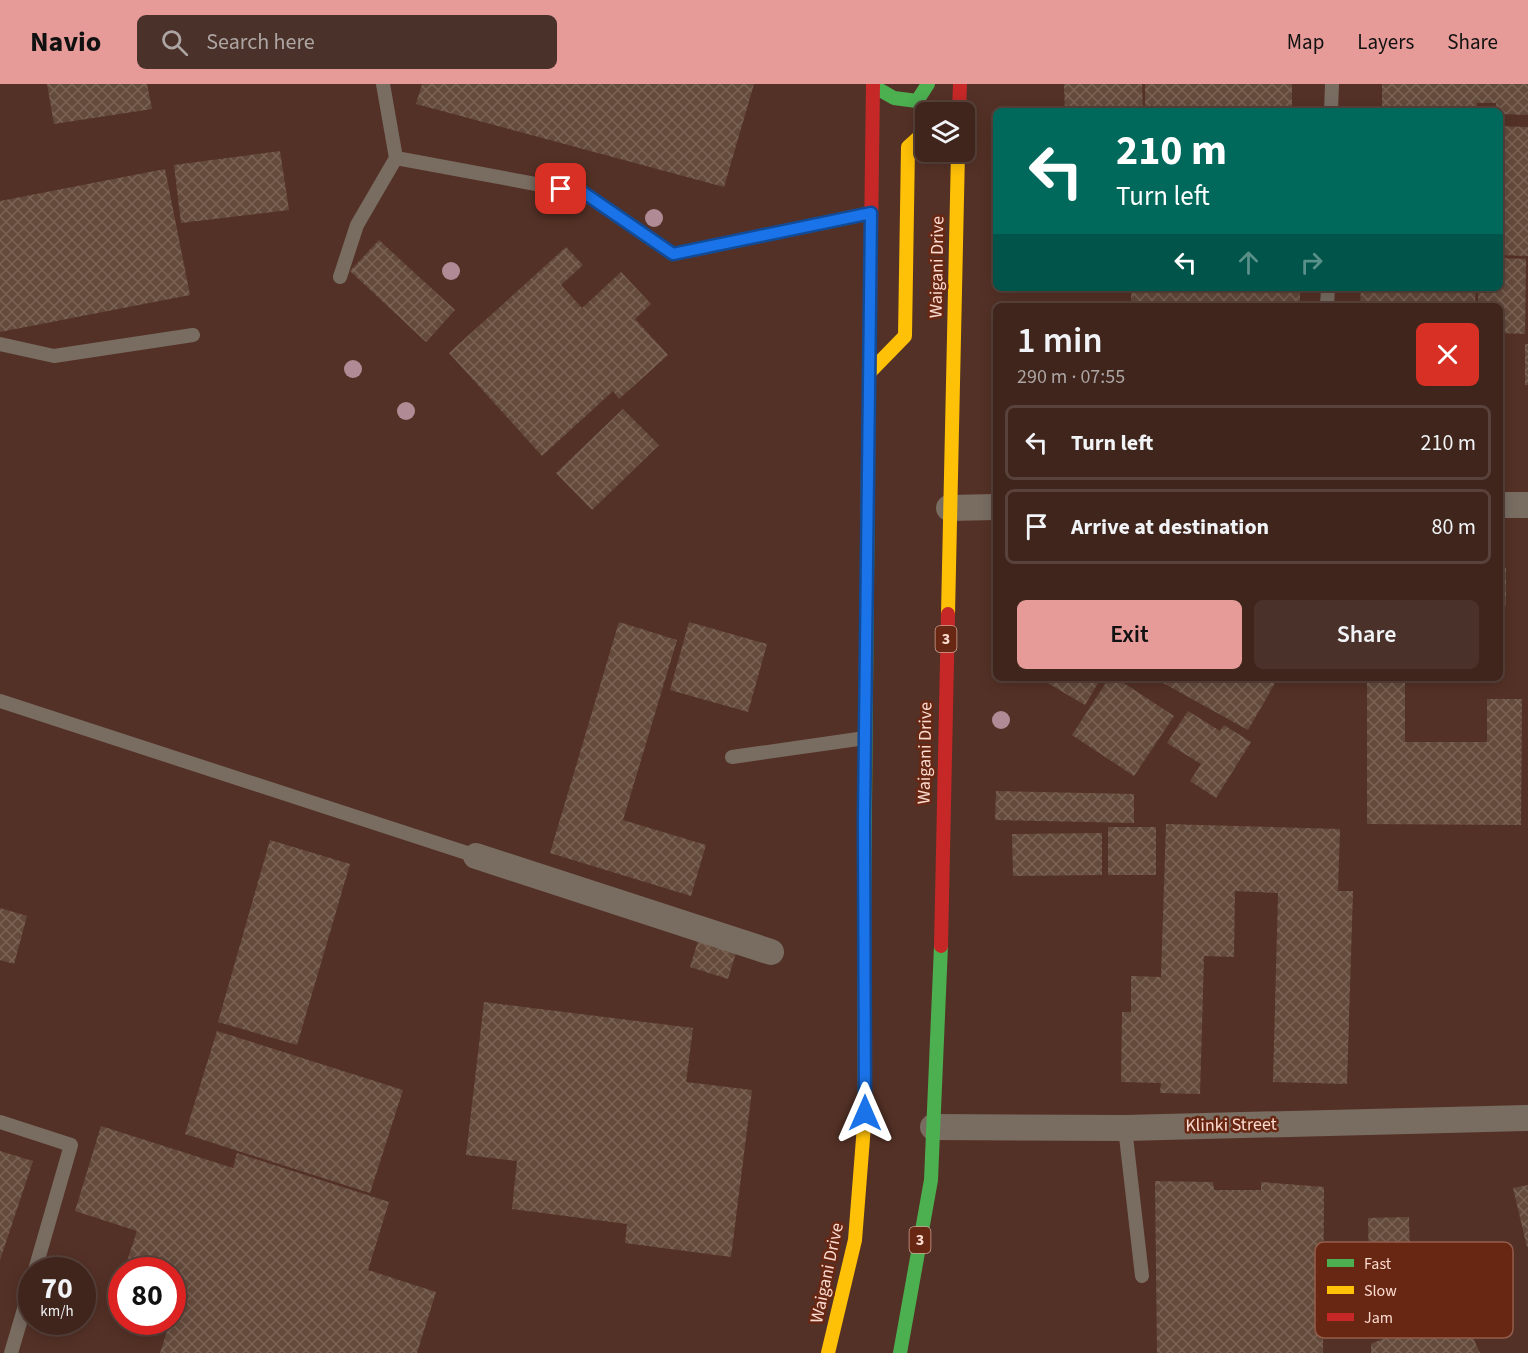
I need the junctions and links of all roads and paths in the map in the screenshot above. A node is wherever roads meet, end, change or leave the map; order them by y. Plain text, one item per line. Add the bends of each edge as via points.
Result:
1 (383, 84) edge
2 (928, 84) edge
3 (960, 84) edge
4 (1332, 84) edge
5 (873, 85) edge
6 (959, 102) edge
7 (1331, 108) edge
8 (915, 141) edge
9 (396, 159) junction
10 (958, 162) edge
11 (871, 213) junction
12 (340, 277) dead end
13 (193, 335) dead end
14 (0, 344) edge
15 (869, 373) junction
16 (1503, 505) edge
17 (1528, 505) edge
18 (993, 507) edge
19 (949, 508) junction
20 (0, 701) edge
21 (865, 738) junction
22 (732, 757) dead end
23 (476, 856) joint
24 (771, 952) dead end
25 (1528, 1118) edge
26 (0, 1122) edge
27 (933, 1127) junction
28 (1125, 1128) junction
29 (39, 1257) edge
30 (1142, 1276) dead end
31 (18, 1329) edge
32 (11, 1353) edge
33 (828, 1353) edge
34 (900, 1353) edge

1 - 9 lane
2 - 5 highway via 917,101 893,98
3 - 6 highway
4 - 7 lane
5 - 11 highway, Waigani Drive
8 - 15 highway via 908,147 905,336
9 - 11 lane via 584,193 673,254
9 - 12 lane via 357,225
10 - 19 highway, Waigani Drive / 3
11 - 15 highway, Waigani Drive
13 - 14 lane via 54,356
15 - 21 highway, Waigani Drive
16 - 17 street
18 - 19 street
19 - 27 highway, Waigani Drive / 3 via 940,978
20 - 23 lane
21 - 22 lane
21 - 33 highway, Waigani Drive via 865,1113 855,1240
23 - 24 street
25 - 28 street, Klinki Street
26 - 29 lane via 71,1145
27 - 28 street, Klinki Street
27 - 34 highway, Waigani Drive / 3 via 931,1180
28 - 30 lane
31 - 32 lane

